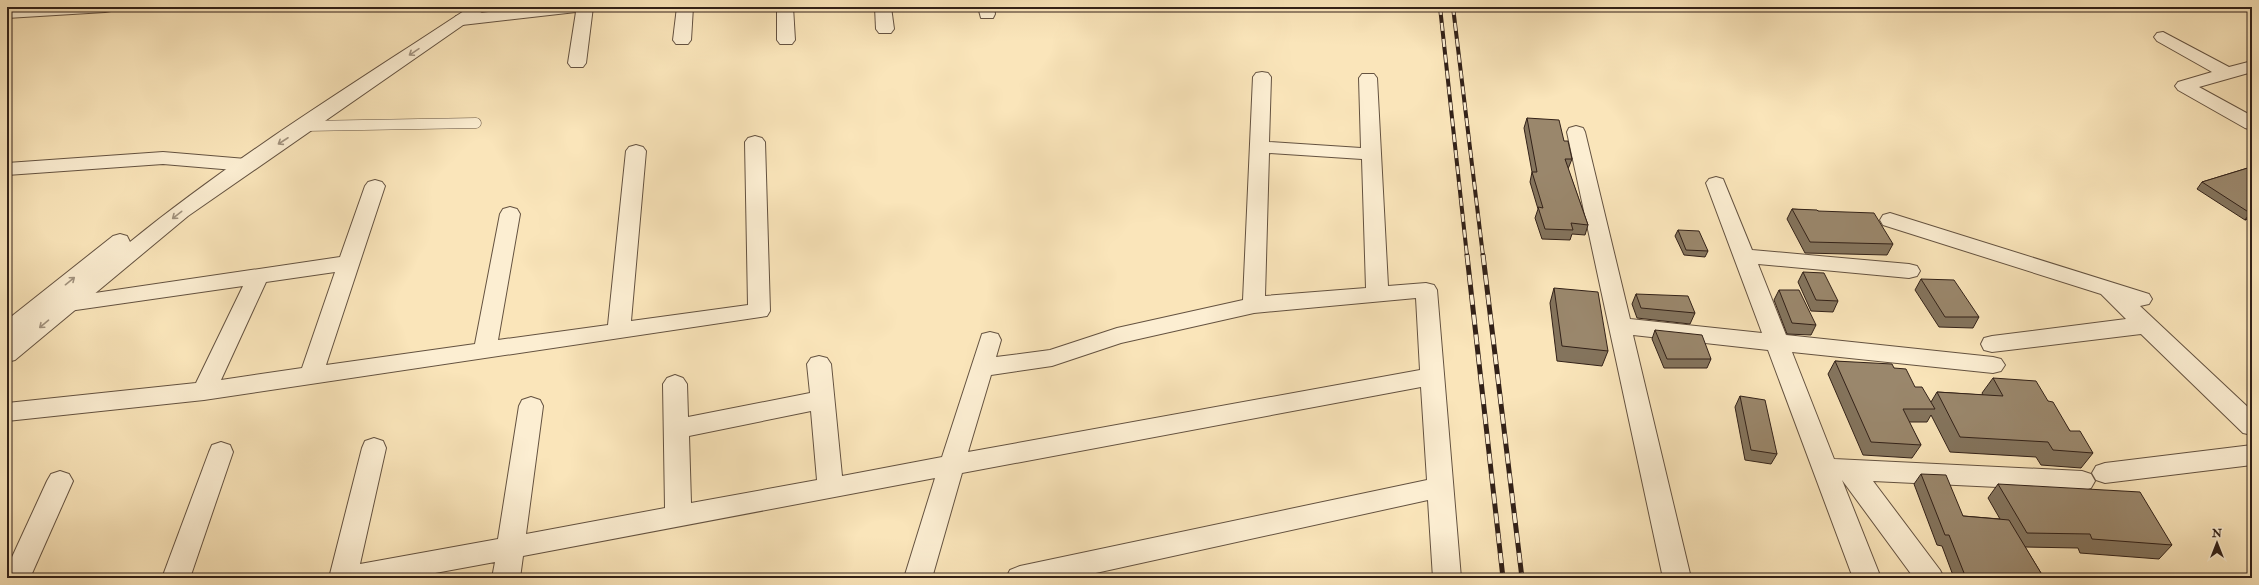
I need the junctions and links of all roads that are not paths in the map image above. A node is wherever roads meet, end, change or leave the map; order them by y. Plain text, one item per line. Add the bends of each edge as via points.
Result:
1 (104, 7) edge
2 (481, 7) edge
3 (575, 7) edge
4 (585, 7) edge
5 (685, 7) edge
6 (785, 7) edge
7 (883, 7) edge
8 (7, 13) edge
9 (461, 13) edge
10 (886, 29) dead end
11 (2163, 37) dead end
12 (682, 40) dead end
13 (786, 40) dead end
14 (577, 63) dead end
15 (2252, 66) edge
16 (2226, 73) junction
17 (1262, 77) dead end
18 (1368, 78) dead end
19 (476, 122) dead end
20 (2252, 124) edge
21 (306, 126) junction
22 (1576, 132) dead end
23 (755, 142) dead end
24 (1260, 148) junction
25 (636, 151) dead end
26 (1371, 154) junction
27 (226, 163) junction
28 (246, 165) junction
29 (7, 169) edge
30 (1716, 183) dead end
31 (374, 186) dead end
32 (510, 214) dead end
33 (1890, 220) dead end
34 (1744, 256) junction
35 (349, 263) junction
36 (1909, 271) dead end
37 (258, 276) junction
38 (2108, 289) junction
39 (1377, 294) junction
40 (2141, 299) dead end
41 (69, 302) junction
42 (1254, 305) junction
43 (2146, 325) junction
44 (1620, 326) junction
45 (619, 331) junction
46 (7, 332) edge
47 (990, 340) dead end
48 (1777, 343) junction
49 (486, 350) junction
50 (7, 354) edge
51 (819, 364) dead end
52 (981, 368) junction
53 (311, 375) junction
54 (1432, 376) junction
55 (675, 384) dead end
56 (204, 391) junction
57 (822, 400) junction
58 (531, 406) dead end
59 (7, 412) edge
60 (2252, 426) edge
61 (676, 429) junction
62 (374, 448) dead end
63 (221, 452) dead end
64 (2252, 455) edge
65 (952, 466) junction
66 (1838, 470) junction
67 (2106, 473) dead end
68 (60, 480) dead end
69 (2082, 481) dead end
70 (1440, 487) junction
71 (830, 488) junction
72 (678, 517) junction
73 (510, 548) junction
74 (16, 578) edge
75 (176, 578) edge
76 (343, 578) edge
77 (347, 578) edge
78 (506, 578) edge
79 (918, 578) edge
80 (1020, 578) edge
81 (1447, 578) edge
82 (1677, 578) edge
83 (1867, 578) edge
84 (1930, 578) edge

1 - 8 street
2 - 9 street
3 - 9 street
4 - 14 street
5 - 12 street
6 - 13 street
7 - 10 street
9 -> 21 street
9 - 27 street
11 - 16 street
15 - 16 street
16 - 20 street via 2184,86
17 - 24 street
18 - 26 street
19 - 21 lane
21 -> 28 street
22 - 44 street
23 - 45 street via 759,311
24 - 26 street
24 - 42 street
25 - 45 street
26 - 39 street
27 - 28 street
27 - 29 street via 163,158
46 -> 27 street via 153,215
28 -> 41 street via 181,211
30 - 34 street
31 - 35 street
32 - 49 street
33 - 38 street
34 - 36 street
34 - 48 street
35 - 37 street
35 - 53 street
37 - 41 street
37 - 56 street
38 - 40 street
38 - 43 street
39 - 42 street
39 - 54 street via 1426,290
41 -> 50 street
42 - 52 street via 1118,336 1052,358
43 - 48 street via 1992,355
43 - 60 street
44 - 48 street
44 - 82 street
45 - 49 street
47 - 52 street
48 - 66 street
49 - 53 street
51 - 57 street
52 - 65 street
53 - 56 street
54 - 65 street
54 - 70 street
55 - 61 street
56 - 59 street
57 - 61 street
57 - 71 street
58 - 73 street
61 - 72 street
62 - 76 street
63 - 75 street
64 - 67 street
65 - 71 street
65 - 79 street
66 - 69 street
66 - 83 street
66 - 84 street
68 - 74 street
70 - 80 street
70 - 81 street
71 - 72 street
72 - 73 street
73 - 77 street
73 - 78 street

